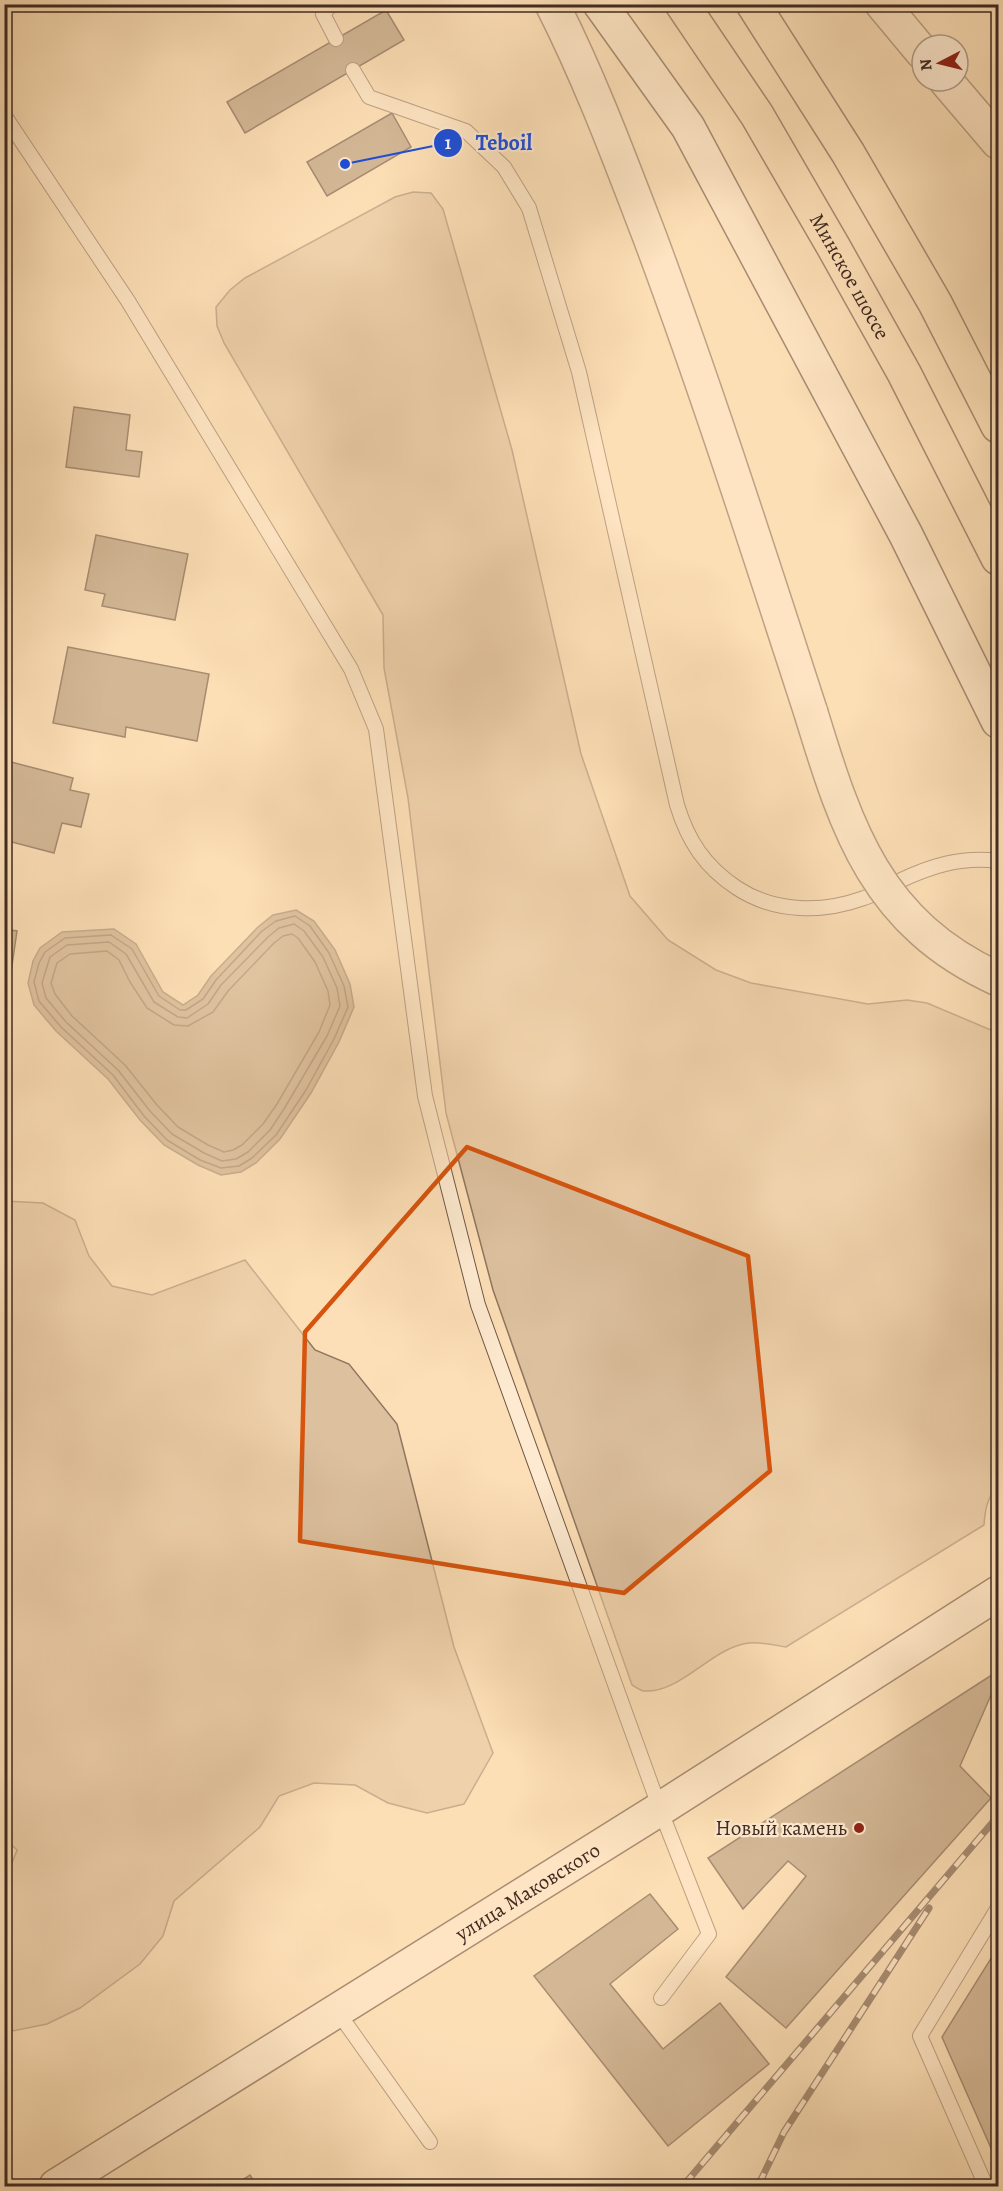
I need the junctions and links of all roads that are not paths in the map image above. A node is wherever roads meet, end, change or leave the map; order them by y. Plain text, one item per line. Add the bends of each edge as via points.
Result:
1 (332, 4) edge
2 (552, 4) edge
3 (600, 4) edge
4 (682, 4) edge
5 (753, 4) edge
6 (882, 4) edge
7 (910, 38) edge
8 (336, 39) dead end
9 (353, 70) dead end
10 (956, 93) edge
11 (4, 115) edge
12 (999, 142) edge
13 (999, 426) edge
14 (999, 558) edge
15 (999, 721) edge
16 (999, 861) edge
17 (999, 979) edge
18 (999, 1593) edge
19 (660, 1809) junction
20 (999, 1908) edge
21 (661, 1998) dead end
22 (337, 2011) junction
23 (430, 2142) dead end
24 (56, 2187) edge
25 (986, 2187) edge

1 - 8 lane via 323,14
2 - 17 main road, bridge via 621,163 688,340 849,826 866,861 915,924 946,950
3 - 15 main road via 688,127 906,535
4 - 14 highway, Минское шоссе via 757,115 833,246
5 - 13 highway via 848,153 935,303
6 - 7 main road
9 - 16 lane via 369,97 466,131 504,167 529,208 579,372 677,805 684,830 700,855 723,879 751,897 779,906 808,908 834,907 866,897 928,868 958,861
10 - 12 main road
11 - 19 lane via 128,302 351,669 376,729 425,1096 478,1305
18 - 19 main road, улица Маковского
19 - 21 lane via 709,1934
19 - 22 main road, улица Маковского
20 - 25 lane via 920,2036
22 - 23 lane
22 - 24 main road, улица Маковского

